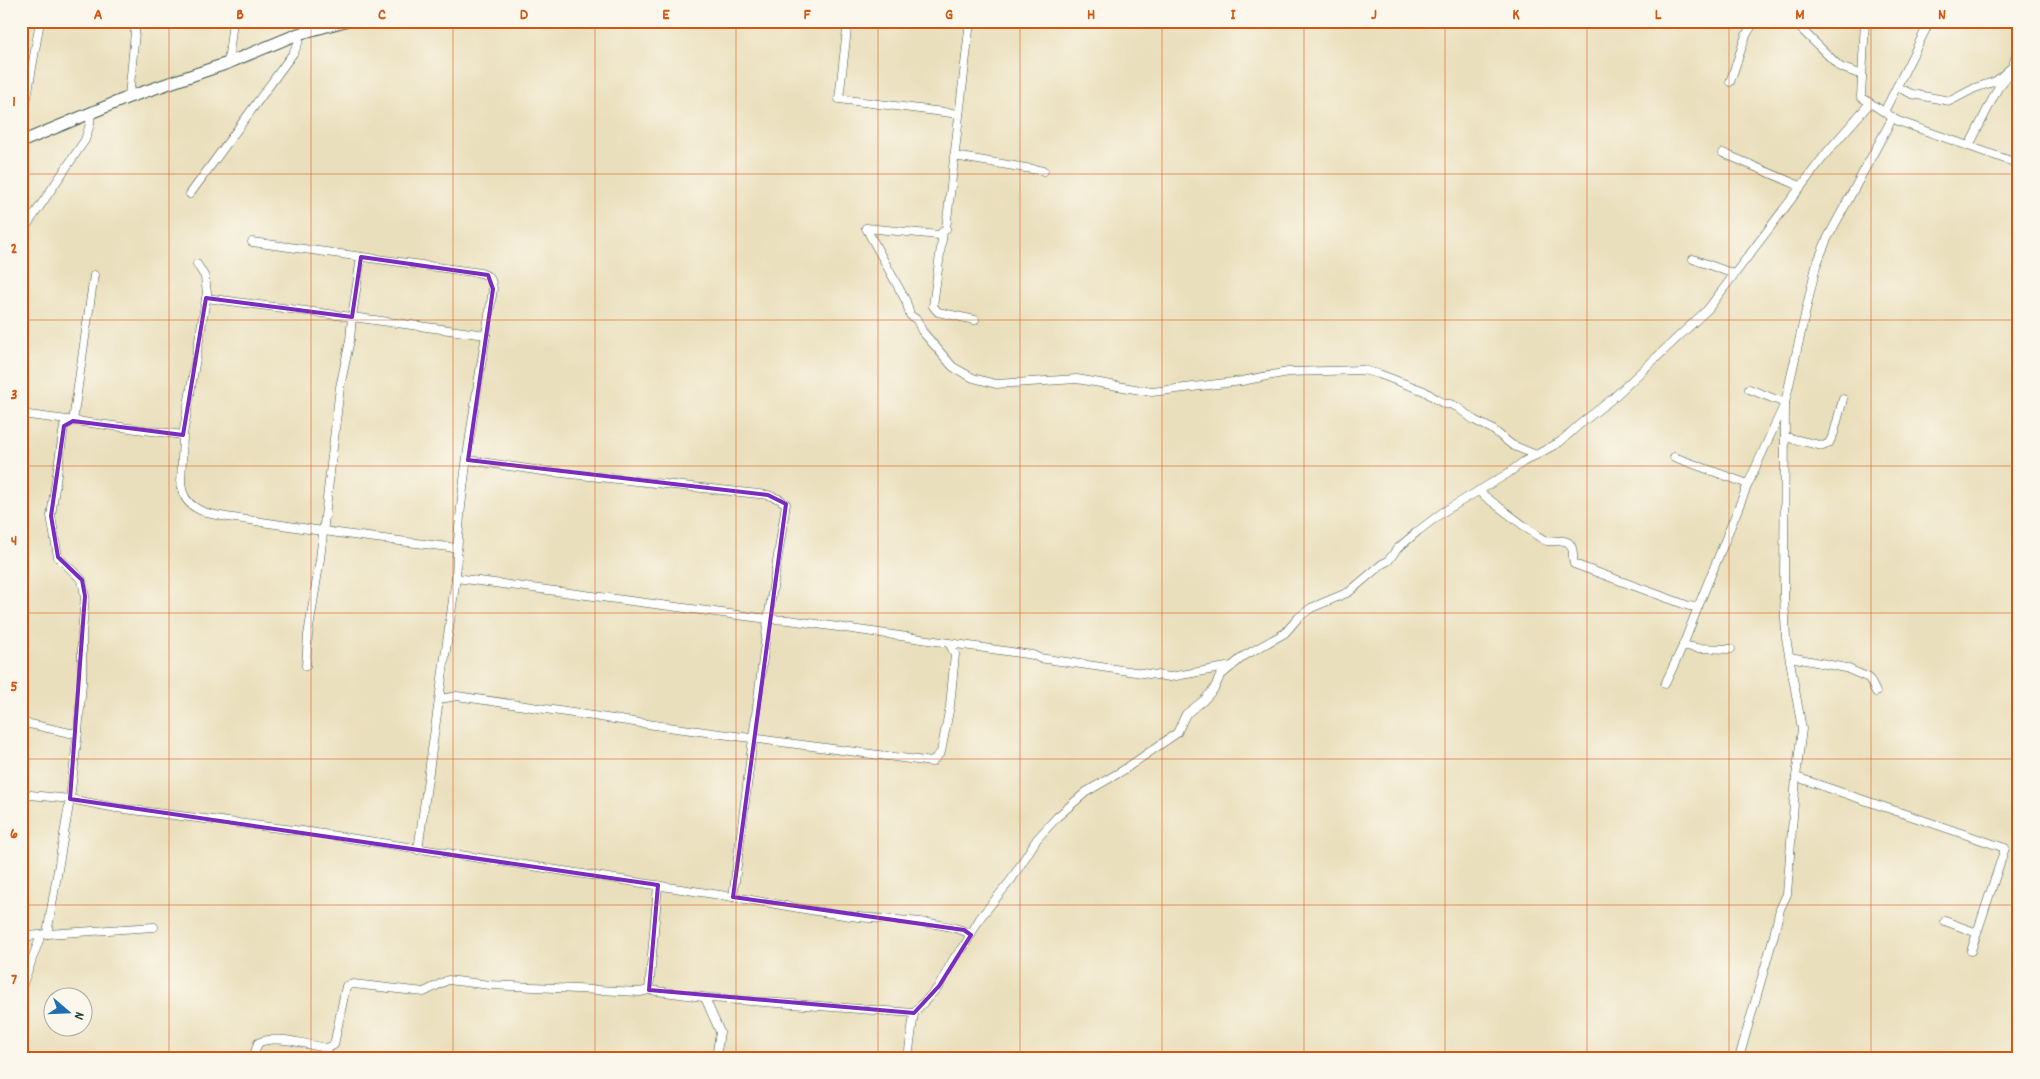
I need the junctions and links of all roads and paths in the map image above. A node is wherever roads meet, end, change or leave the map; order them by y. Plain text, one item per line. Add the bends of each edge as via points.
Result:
1 (40, 21) edge
2 (136, 21) edge
3 (233, 21) edge
4 (345, 21) edge
5 (848, 21) edge
6 (970, 21) edge
7 (1755, 21) edge
8 (1794, 21) edge
9 (1865, 21) edge
10 (1930, 21) edge
11 (323, 24) edge
12 (298, 34) junction
13 (2019, 45) edge
14 (228, 63) junction
15 (2016, 68) edge
16 (1862, 75) junction
17 (1730, 82) dead end
18 (1897, 87) junction
19 (129, 97) junction
20 (1870, 103) junction
21 (1884, 112) junction
22 (91, 113) junction
23 (959, 114) junction
24 (1893, 117) junction
25 (21, 132) edge
26 (21, 142) edge
27 (1969, 146) junction
28 (1723, 153) dead end
29 (954, 156) junction
30 (2019, 164) edge
31 (1044, 171) dead end
32 (1800, 186) junction
33 (190, 194) dead end
34 (943, 232) junction
35 (21, 234) edge
36 (252, 242) dead end
37 (361, 257) junction
38 (1693, 259) dead end
39 (197, 264) dead end
40 (1734, 274) junction
41 (94, 275) dead end
42 (206, 298) junction
43 (352, 317) junction
44 (976, 320) dead end
45 (486, 335) junction
46 (1749, 389) dead end
47 (1843, 399) dead end
48 (1786, 403) junction
49 (21, 414) edge
50 (73, 421) junction
51 (184, 436) junction
52 (1785, 437) junction
53 (1536, 455) junction
54 (1674, 457) dead end
55 (468, 460) junction
56 (1748, 484) junction
57 (1478, 491) junction
58 (323, 532) junction
59 (457, 548) junction
60 (456, 578) junction
61 (1698, 607) junction
62 (768, 619) junction
63 (950, 643) junction
64 (1683, 645) junction
65 (1730, 649) dead end
66 (1790, 657) junction
67 (306, 666) dead end
68 (1232, 666) junction
69 (1665, 684) dead end
70 (1876, 692) dead end
71 (440, 699) junction
72 (21, 722) edge
73 (78, 732) junction
74 (752, 738) junction
75 (1796, 777) junction
76 (21, 794) edge
77 (70, 800) junction
78 (418, 850) junction
79 (658, 885) junction
80 (733, 897) junction
81 (1946, 921) dead end
82 (154, 927) dead end
83 (1977, 933) junction
84 (44, 934) junction
85 (971, 936) junction
86 (21, 937) edge
87 (1971, 951) dead end
88 (21, 958) edge
89 (30, 965) junction
90 (21, 989) edge
91 (649, 990) junction
92 (705, 998) junction
93 (914, 1013) junction
94 (253, 1058) edge
95 (716, 1058) edge
96 (908, 1058) edge
97 (1739, 1058) edge

1 - 25 street
2 - 19 street
3 - 14 street
4 - 11 street
5 - 23 street via 839,99
6 - 23 street
7 - 17 street via 1746,36
8 - 16 street via 1840,67
9 - 16 street
10 - 18 street
11 - 12 street
12 - 14 street
12 - 33 street via 294,52
13 - 15 street
14 - 19 street
15 - 18 street via 1996,82 1950,101 1912,94
15 - 27 street via 1998,88
16 - 20 street via 1861,97
18 - 21 street
19 - 22 street
20 - 21 street
20 - 32 street
21 - 24 street
22 - 26 street
22 - 35 street via 84,140
23 - 29 street
24 - 27 street
24 - 48 street via 1827,239 1816,266
27 - 30 street
28 - 32 street
29 - 31 street
29 - 34 street via 946,229
32 - 40 street
34 - 44 street via 932,306 938,312
34 - 53 street via 939,235 866,228 906,301 910,315 953,367 973,378 996,384 1077,379 1152,392 1288,372 1363,370 1424,391 1444,404 1457,407 1512,444
36 - 37 street
37 - 43 street
37 - 45 street via 488,275 493,289
38 - 40 street
39 - 42 street via 205,277
40 - 53 street via 1686,332 1560,442
41 - 50 street
42 - 43 street
42 - 51 street
43 - 45 street
43 - 58 street via 340,387
45 - 55 street
46 - 48 street
47 - 52 street via 1829,443 1823,446
48 - 52 street
48 - 56 street
49 - 50 street
50 - 51 street
50 - 73 street via 64,426 51,516 58,558 82,580 86,596
51 - 58 street via 182,491 197,509
52 - 66 street via 1784,597
53 - 57 street
54 - 56 street
55 - 59 street
55 - 62 street via 768,495 779,499 786,504
56 - 61 street
57 - 61 street via 1536,536 1555,542 1569,542 1574,564
57 - 68 street via 1418,531 1388,561 1349,592 1311,608 1285,633
58 - 59 street
58 - 67 street
59 - 60 street
60 - 62 street
60 - 71 street
61 - 64 street
62 - 63 street
62 - 74 street
63 - 68 street via 1170,677
63 - 74 street via 955,654 951,696 940,752 932,762
64 - 65 street
64 - 69 street
66 - 70 street via 1846,668 1869,678
66 - 75 street via 1802,729
68 - 85 street via 1220,676 1203,701 1186,714 1176,733 1086,792 1056,818 980,918
71 - 74 street via 457,696
71 - 78 street
72 - 73 street
73 - 77 street
74 - 80 street
75 - 83 street via 2005,848
75 - 97 street via 1787,894 1780,909
76 - 77 street
77 - 78 street
77 - 84 street
78 - 79 street
79 - 80 street
79 - 91 street
80 - 85 street via 851,916 937,925 964,930
81 - 83 street
82 - 84 street
83 - 87 street
84 - 86 street
84 - 89 street
85 - 93 street via 939,986
88 - 89 street
89 - 90 street
91 - 92 street
91 - 94 street via 490,985 448,980 424,992 353,984 346,986 334,1045 327,1048 266,1039 258,1042
92 - 93 street
92 - 95 street via 720,1032
93 - 96 street

